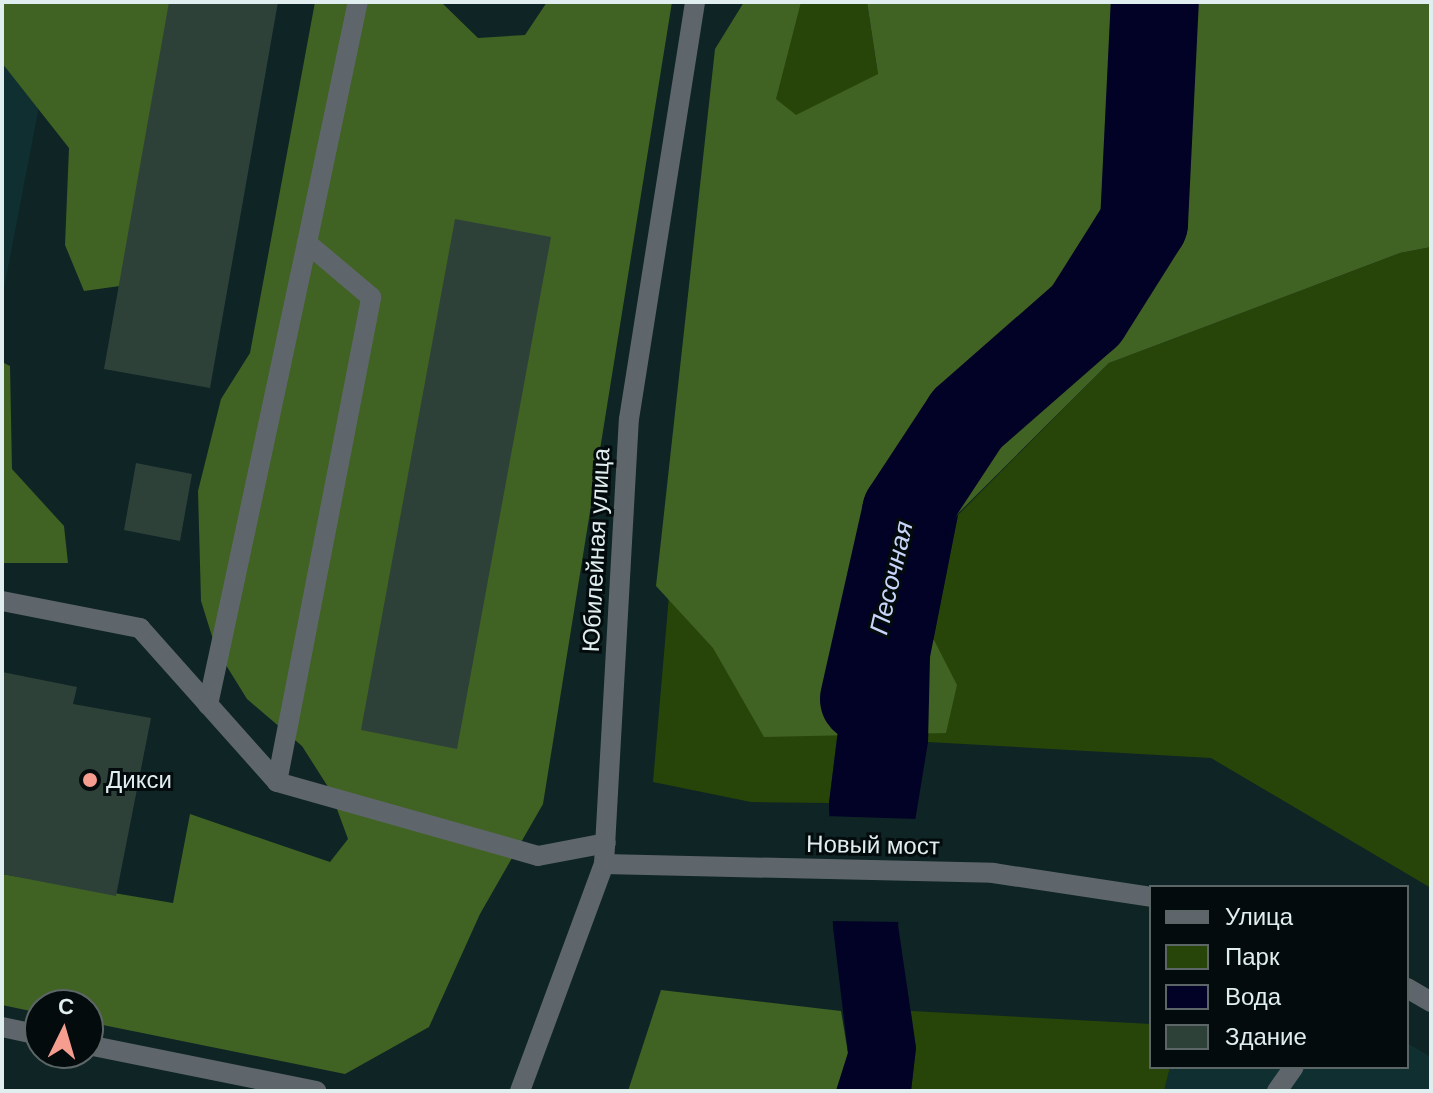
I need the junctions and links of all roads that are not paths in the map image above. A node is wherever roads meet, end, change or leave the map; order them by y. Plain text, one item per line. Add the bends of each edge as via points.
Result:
1 (358, 2) edge
2 (695, 2) edge
3 (307, 243) junction
4 (2, 601) edge
5 (208, 705) junction
6 (277, 782) junction
7 (605, 853) junction
8 (1149, 897) edge
9 (1409, 989) edge
10 (1431, 1002) edge
11 (2, 1027) edge
12 (24, 1032) edge
13 (104, 1048) edge
14 (316, 1091) edge
15 (520, 1091) edge

1 - 3 street
2 - 7 street, Юбилейная улица via 629,419
3 - 5 street
3 - 6 street via 371,297
4 - 5 street via 140,628
5 - 6 street
6 - 7 street, Новый мост via 538,856
7 - 8 street, Новый мост via 751,868 993,873
7 - 15 street, Юбилейная улица
9 - 10 street
11 - 12 street
13 - 14 street

